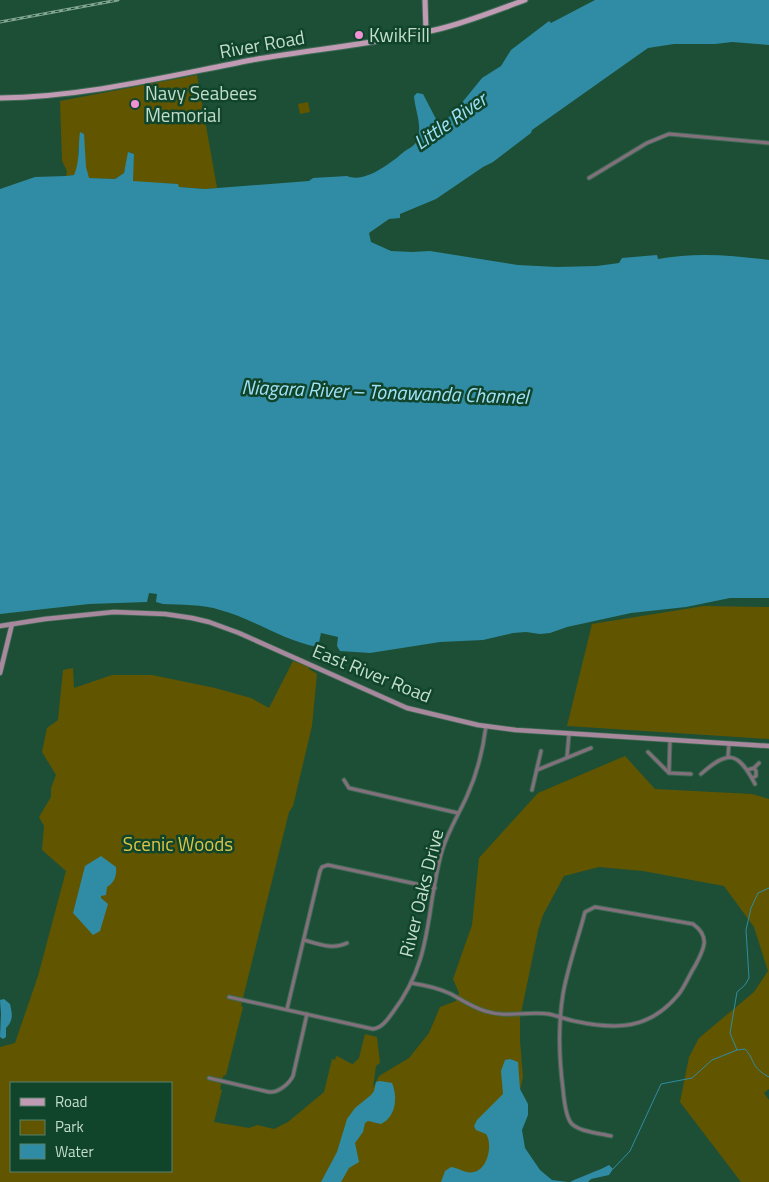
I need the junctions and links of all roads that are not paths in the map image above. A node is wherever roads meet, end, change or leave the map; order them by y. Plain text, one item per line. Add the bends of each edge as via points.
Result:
1 (425, 0) edge
2 (525, 0) edge
3 (426, 32) junction
4 (0, 98) edge
5 (769, 143) edge
6 (589, 178) dead end
7 (12, 624) junction
8 (0, 626) edge
9 (0, 673) edge
10 (486, 726) junction
11 (569, 734) junction
12 (670, 740) junction
13 (729, 744) junction
14 (769, 746) edge
15 (591, 748) dead end
16 (540, 751) dead end
17 (648, 752) dead end
18 (728, 756) junction
19 (567, 758) junction
20 (759, 764) dead end
21 (754, 768) junction
22 (537, 770) junction
23 (747, 770) junction
24 (669, 773) junction
25 (691, 774) dead end
26 (701, 774) dead end
27 (752, 778) junction
28 (344, 780) dead end
29 (755, 784) dead end
30 (532, 790) dead end
31 (458, 813) junction
32 (435, 888) junction
33 (304, 940) junction
34 (347, 943) dead end
35 (411, 983) junction
36 (229, 997) dead end
37 (287, 1010) junction
38 (307, 1014) junction
39 (561, 1017) junction
40 (209, 1078) dead end
41 (610, 1136) dead end

1 - 3 main road
2 - 3 main road, River Road
3 - 4 main road, River Road via 284,54 76,93
5 - 6 street via 669,134 647,143
7 - 8 main road, East River Road
7 - 9 main road
7 - 10 main road, East River Road via 114,612 165,614 200,620 239,633 396,704
10 - 11 main road, East River Road
10 - 31 street, River Oaks Drive via 476,772
11 - 12 main road, East River Road
11 - 19 street
12 - 13 main road, East River Road
12 - 24 street
13 - 14 main road, East River Road
13 - 18 street
15 - 19 street
16 - 22 street
17 - 24 street
18 - 23 street
18 - 26 street
19 - 22 street
20 - 21 street
21 - 23 street
21 - 27 street via 756,776
22 - 30 street
23 - 27 street
24 - 25 street
27 - 29 street
28 - 31 street via 349,788
31 - 32 street, River Oaks Drive via 442,851
32 - 33 street via 328,865 322,867
32 - 35 street, River Oaks Drive via 424,948
33 - 34 street via 331,947
33 - 37 street
35 - 38 street, River Oaks Drive via 397,1007 377,1029
35 - 39 street via 442,990 490,1013 540,1013
36 - 37 street, River Oaks Drive
37 - 38 street, River Oaks Drive
38 - 40 street via 292,1079 277,1091
39 - 39 street via 616,1026 640,1023 660,1014 679,994 703,950 705,939 701,930 693,924 595,907 584,912
39 - 41 street via 561,1068 570,1120 580,1129

